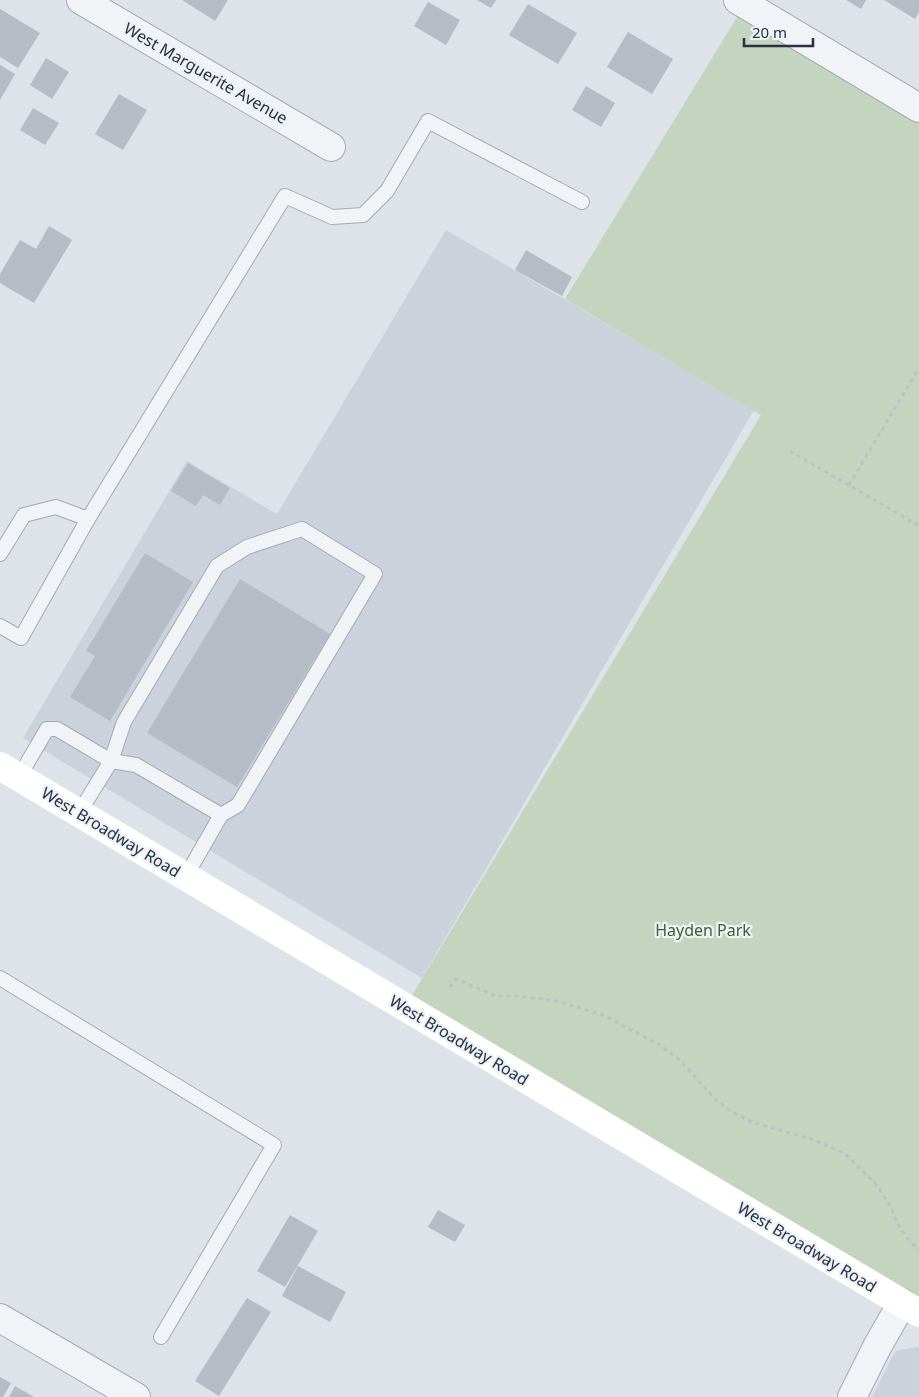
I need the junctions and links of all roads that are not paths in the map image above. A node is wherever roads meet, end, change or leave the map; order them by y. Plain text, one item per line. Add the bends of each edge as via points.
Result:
1 (81, 0) edge
2 (738, 0) edge
3 (919, 108) edge
4 (331, 147) dead end
5 (582, 202) dead end
6 (88, 519) junction
7 (0, 554) edge
8 (0, 626) edge
9 (111, 761) junction
10 (10, 771) edge
11 (79, 813) junction
12 (221, 815) junction
13 (186, 876) junction
14 (0, 978) edge
15 (911, 1308) edge
16 (0, 1318) edge
17 (161, 1337) dead end
18 (136, 1397) edge
19 (852, 1397) edge

1 - 4 street, West Marguerite Avenue
2 - 3 street
5 - 6 lane via 428,121 387,191 363,215 332,217 285,196
6 - 7 lane via 56,507 24,515
6 - 8 lane via 21,638
9 - 10 lane via 57,729 47,729
9 - 11 lane
9 - 12 lane via 136,764
9 - 12 lane via 124,722 217,566 246,547 302,529 374,574 238,805
10 - 11 main road, West Broadway Road
11 - 13 main road, West Broadway Road
12 - 13 lane
13 - 15 main road, West Broadway Road
14 - 17 lane via 274,1145
15 - 19 street via 877,1347
16 - 18 street

